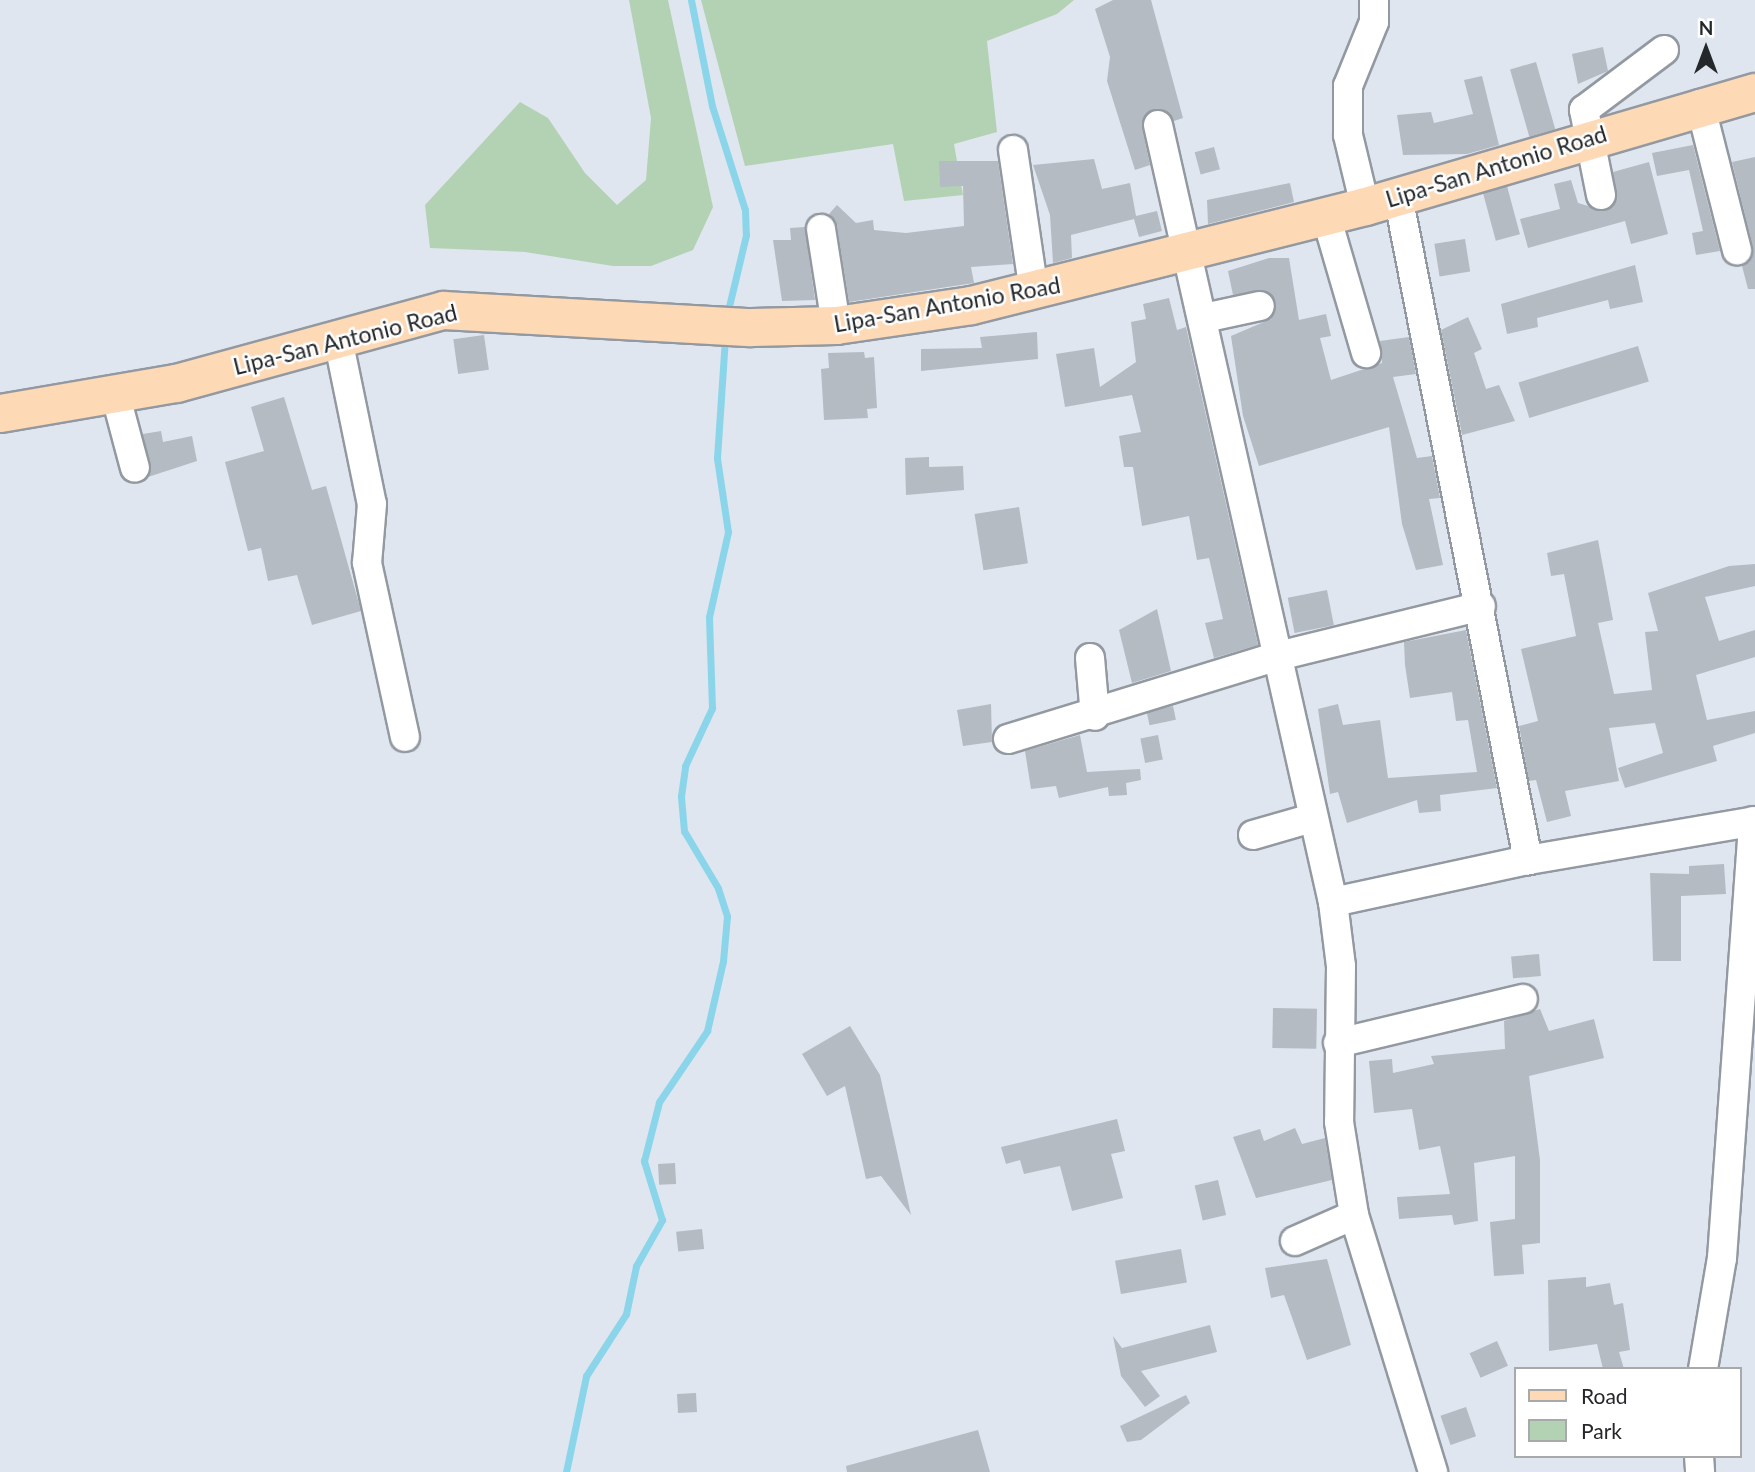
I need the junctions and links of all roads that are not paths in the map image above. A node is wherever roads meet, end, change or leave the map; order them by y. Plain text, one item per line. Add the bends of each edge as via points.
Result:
1 (1374, 0) edge
2 (1664, 50) dead end
3 (1755, 92) edge
4 (1700, 104) junction
5 (1158, 125) dead end
6 (1586, 140) junction
7 (1013, 150) dead end
8 (1601, 195) dead end
9 (1382, 201) junction
10 (1326, 216) junction
11 (821, 229) dead end
12 (1737, 250) dead end
13 (1191, 251) junction
14 (1034, 292) junction
15 (1260, 306) dead end
16 (1204, 318) junction
17 (836, 325) junction
18 (338, 339) junction
19 (1366, 354) dead end
20 (116, 397) junction
21 (0, 413) edge
22 (135, 468) dead end
23 (1481, 606) junction
24 (1275, 657) junction
25 (1090, 658) dead end
26 (1095, 716) junction
27 (405, 737) dead end
28 (1008, 739) dead end
29 (1312, 818) junction
30 (1754, 821) edge
31 (1253, 835) dead end
32 (1528, 860) junction
33 (1333, 902) junction
34 (1523, 999) dead end
35 (1338, 1043) junction
36 (1354, 1215) junction
37 (1295, 1241) dead end
38 (1703, 1367) edge
39 (1433, 1472) edge

1 - 9 street via 1374,22 1349,86 1348,135
2 - 6 street via 1584,110
3 - 4 main road, Lipa-San Antonio Road
4 - 6 main road, Lipa-San Antonio Road
4 - 12 street
5 - 13 street
6 - 8 street
6 - 9 main road, Lipa-San Antonio Road
7 - 14 street
9 - 10 main road, Lipa-San Antonio Road
9 - 23 street
10 - 13 main road, Lipa-San Antonio Road
10 - 19 street
11 - 17 street
13 - 14 main road, Lipa-San Antonio Road
13 - 16 street
14 - 17 main road, Lipa-San Antonio Road
15 - 16 street
16 - 24 street
17 - 18 main road, Lipa-San Antonio Road via 702,326 481,307 443,310
18 - 20 main road, Lipa-San Antonio Road
18 - 27 street via 372,504 367,563
20 - 21 main road, Lipa-San Antonio Road
20 - 22 street
23 - 24 street
23 - 32 street
24 - 26 street
24 - 29 street
25 - 26 street
26 - 28 street
29 - 31 street
29 - 33 street
30 - 32 street
30 - 38 street via 1722,1258
32 - 33 street
33 - 35 street via 1341,966
34 - 35 street
35 - 36 street via 1339,1122
36 - 37 street
36 - 39 street

